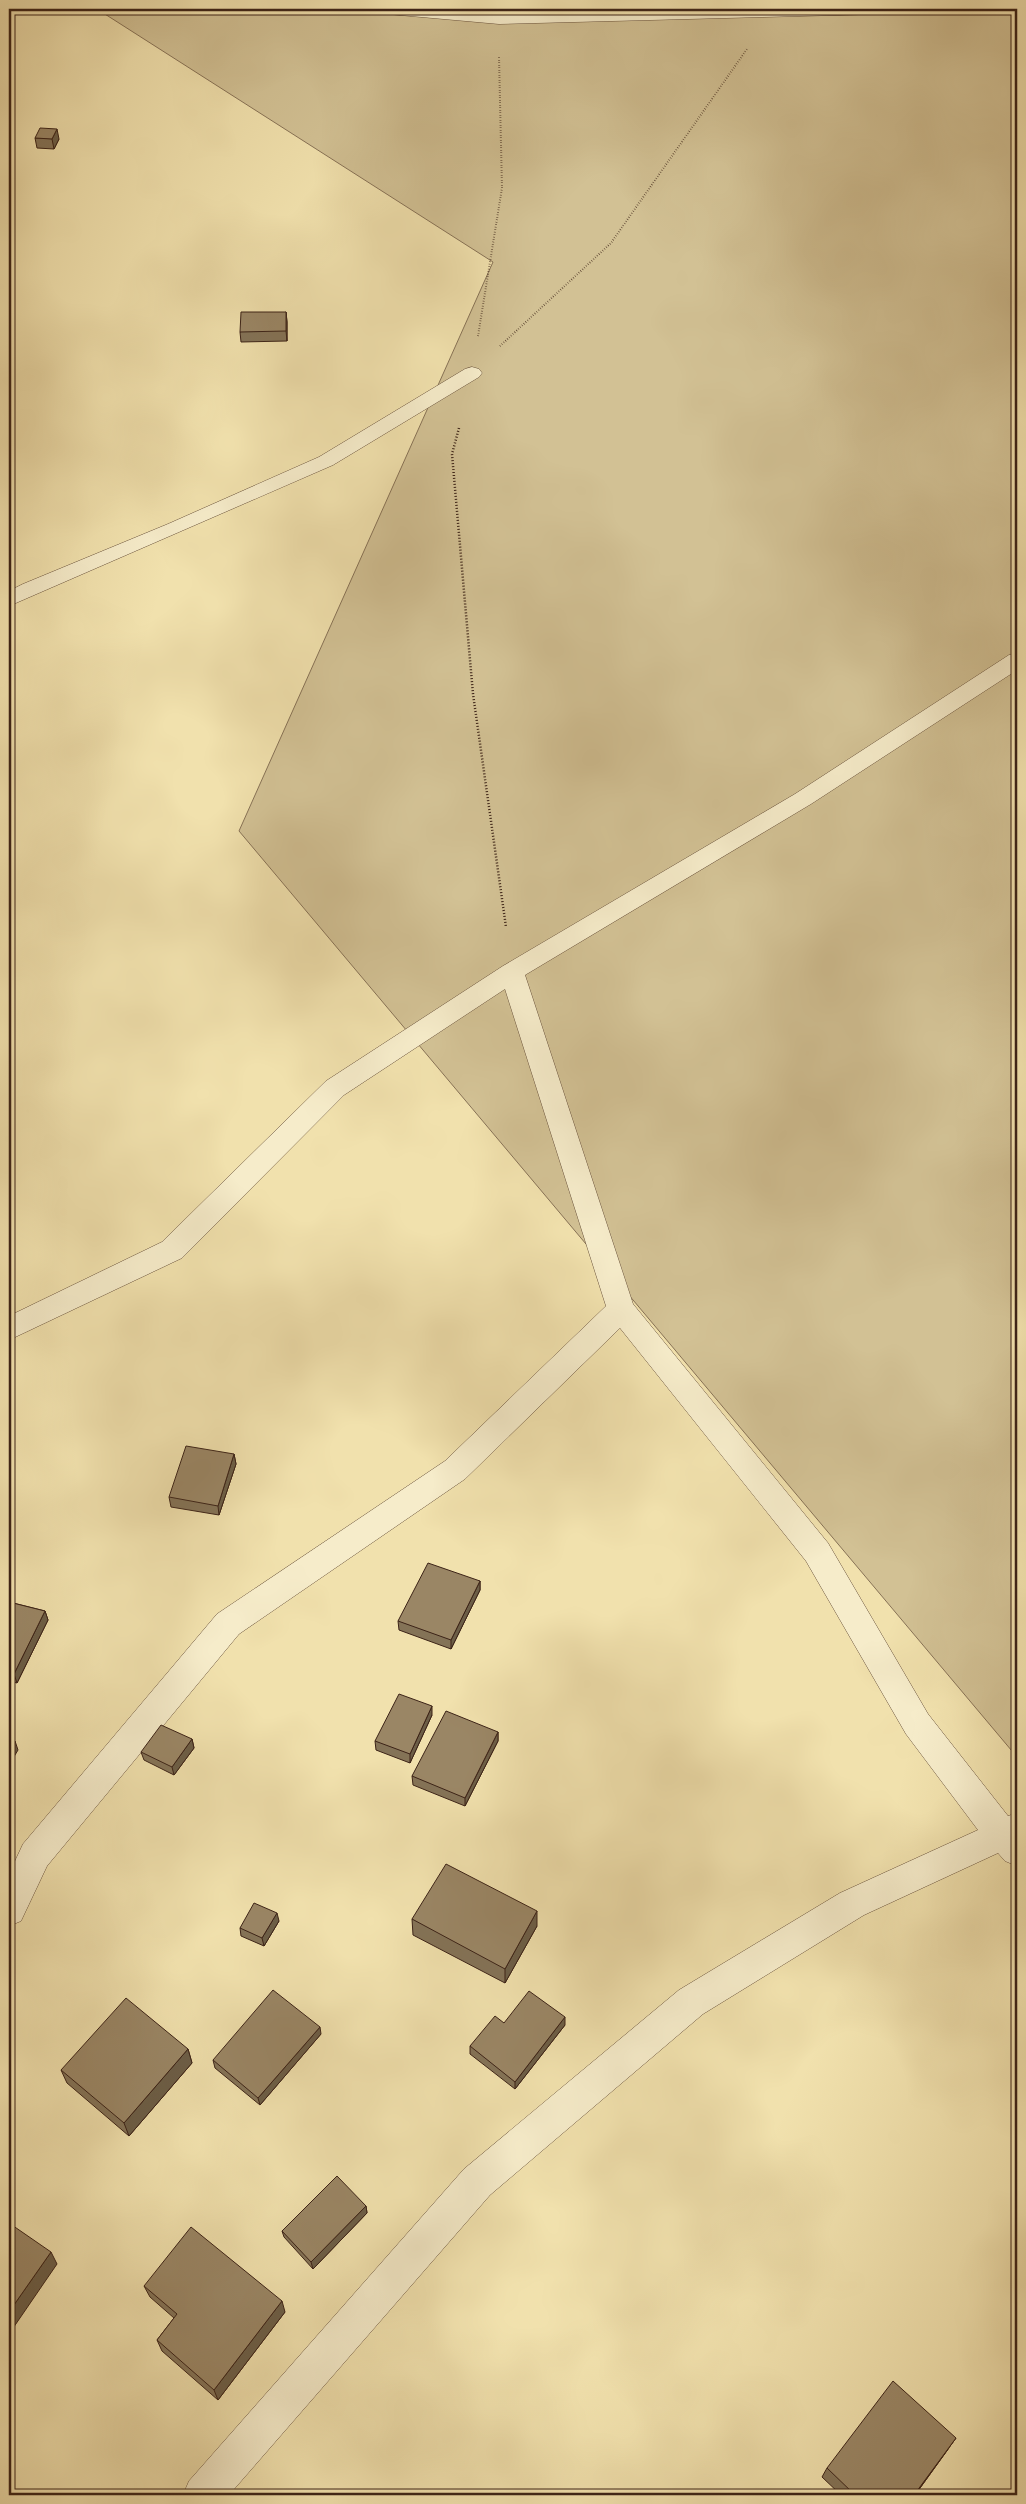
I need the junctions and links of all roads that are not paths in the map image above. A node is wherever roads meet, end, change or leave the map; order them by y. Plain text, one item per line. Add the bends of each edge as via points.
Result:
1 (388, 9) edge
2 (878, 9) edge
3 (472, 373) road end
4 (9, 600) edge
5 (1017, 660) edge
6 (512, 972) junction
7 (621, 1309) junction
8 (9, 1329) edge
9 (1012, 1838) edge
10 (9, 1910) edge
11 (203, 2495) edge

1 - 2 street via 499,18
3 - 4 street via 326,461 30,588
5 - 6 street via 803,799
6 - 7 street
6 - 8 street via 334,1088 172,1250
7 - 9 street via 817,1552 917,1724
7 - 10 street via 455,1470 228,1624 35,1855
9 - 11 street via 852,1904 691,2002 477,2182

